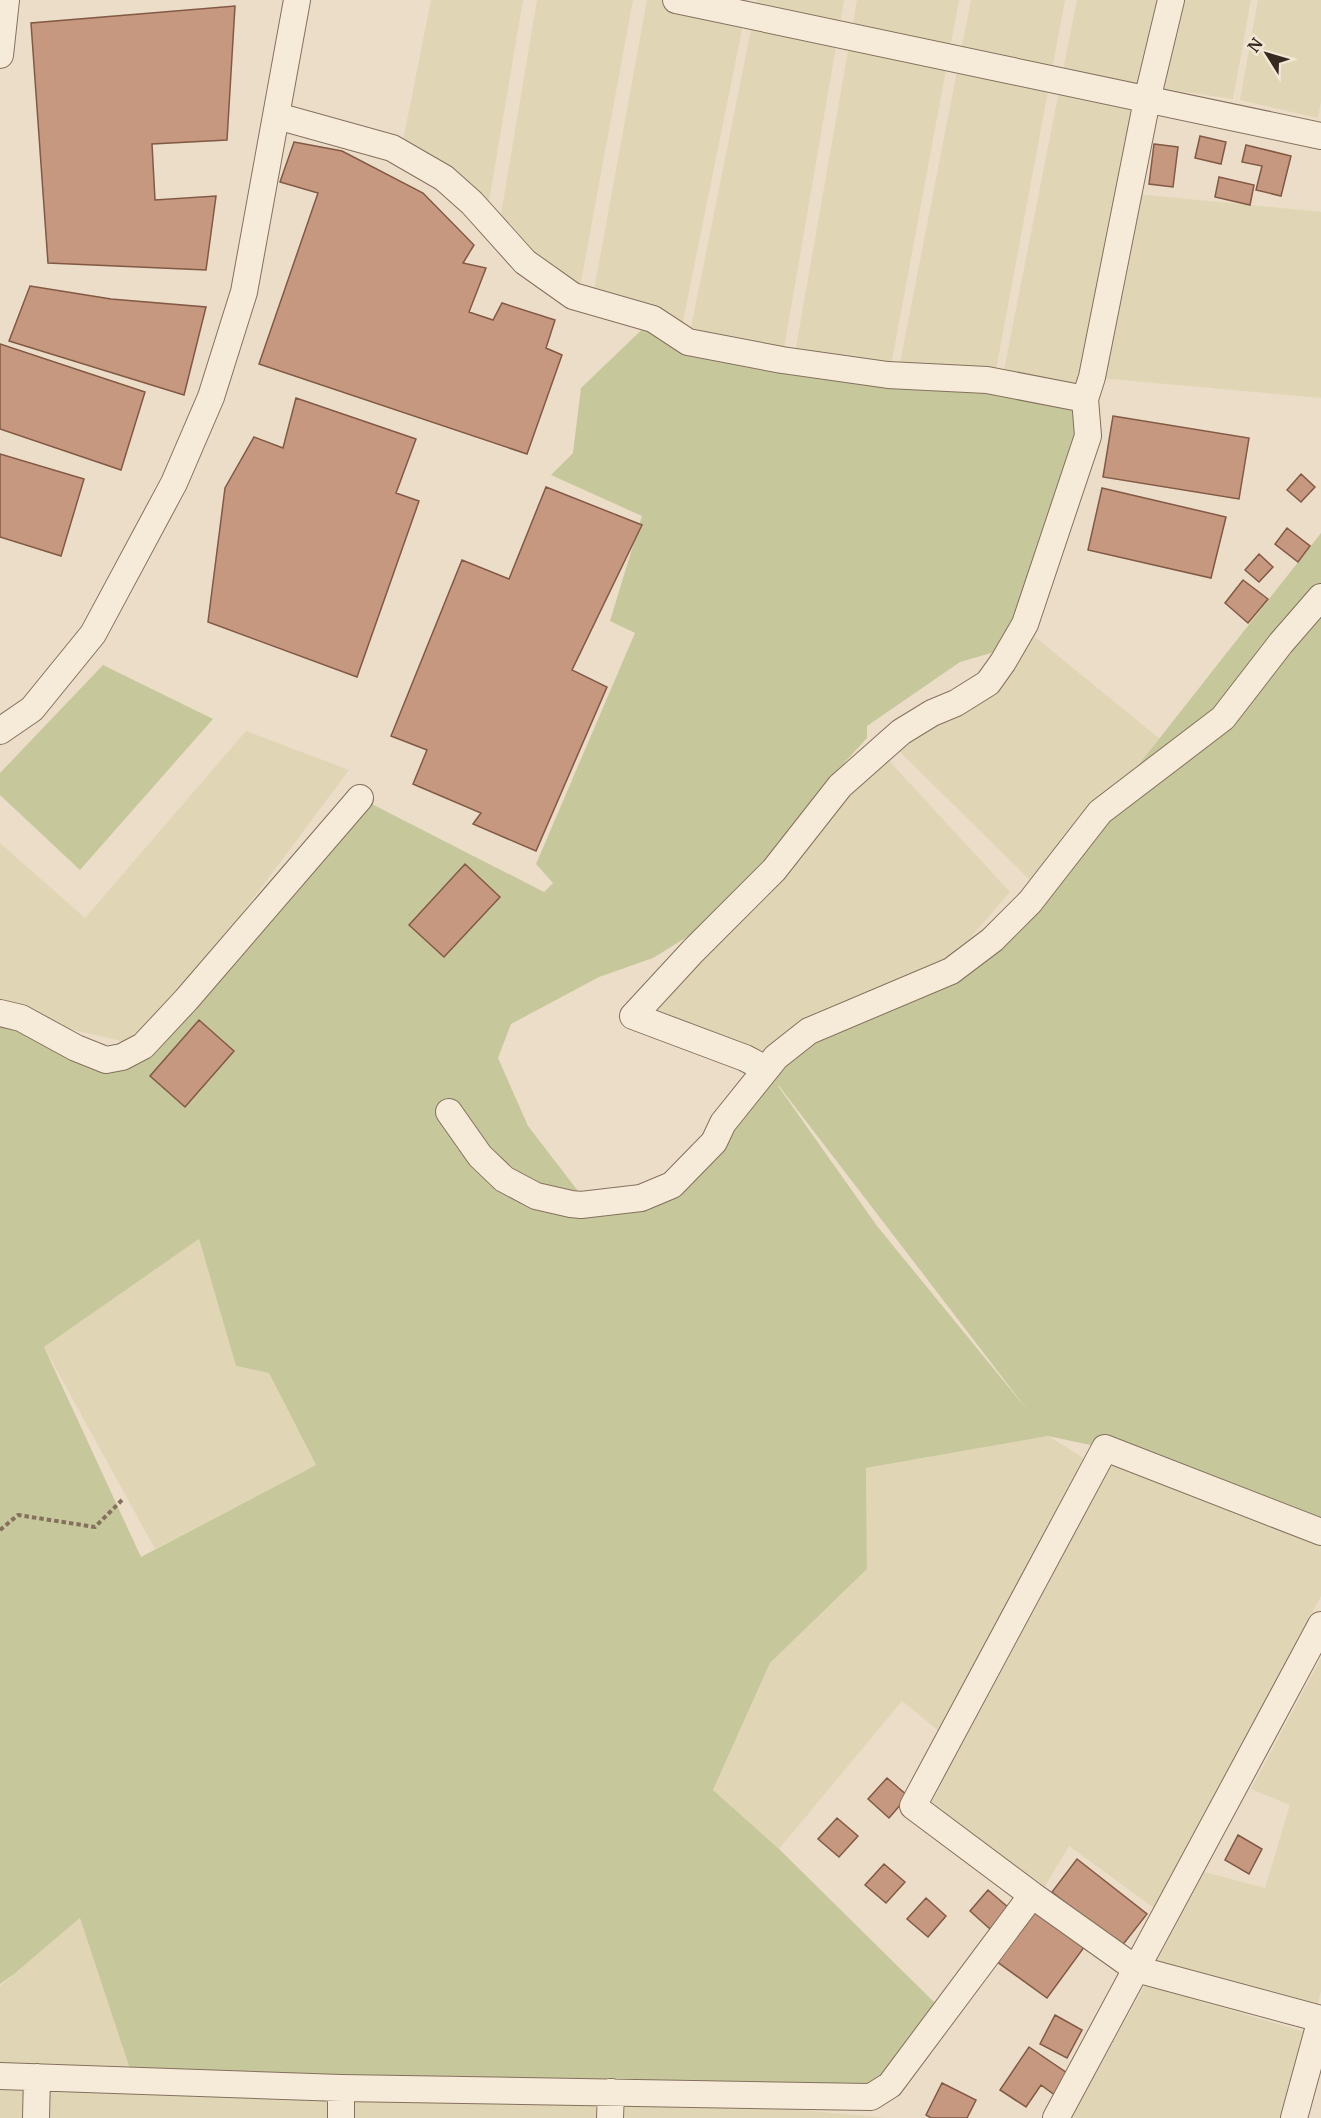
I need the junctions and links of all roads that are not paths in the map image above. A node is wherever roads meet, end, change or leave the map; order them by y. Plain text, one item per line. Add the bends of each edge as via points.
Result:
1 (6, 0) edge
2 (297, 0) edge
3 (676, 0) edge
4 (1171, 0) edge
5 (0, 55) edge
6 (1148, 100) junction
7 (277, 116) junction
8 (1321, 136) edge
9 (1085, 399) junction
10 (1321, 597) edge
11 (0, 731) edge
12 (360, 798) dead end
13 (0, 1013) edge
14 (766, 1068) junction
15 (449, 1112) dead end
16 (1321, 1532) edge
17 (1321, 1625) edge
18 (1032, 1895) junction
19 (1136, 1969) junction
20 (1321, 2019) edge
21 (0, 2076) edge
22 (37, 2077) junction
23 (341, 2088) junction
24 (611, 2092) junction
25 (36, 2118) edge
26 (341, 2118) edge
27 (610, 2118) edge
28 (1056, 2118) edge
29 (1294, 2118) edge

1 - 5 street
2 - 7 street
3 - 6 street
4 - 6 street
6 - 8 street
6 - 9 street
7 - 9 street via 392,148 444,178 525,262 573,296 653,319 688,342 888,375 987,380
7 - 11 street via 244,292 211,397 174,483 93,634 32,709
9 - 14 street via 1088,436 1024,624 988,683 902,732 840,786 774,870 633,1016
10 - 14 street via 1223,718 1100,812 1030,902 992,940 951,971 809,1031
12 - 13 street via 143,1046 106,1060 21,1018
14 - 15 street via 697,1161 672,1185 641,1198 571,1204 536,1196 504,1179 480,1156
16 - 18 street via 1105,1448 913,1806
17 - 19 street
18 - 19 street
18 - 24 street via 890,2085 871,2097
19 - 20 street
19 - 28 street
20 - 29 street
21 - 22 street
22 - 23 street
22 - 25 street
23 - 24 street
23 - 26 street
24 - 27 street

